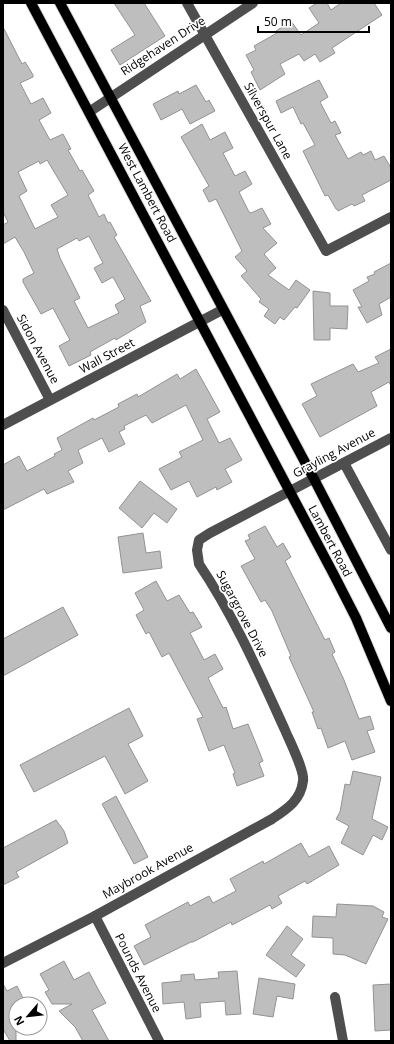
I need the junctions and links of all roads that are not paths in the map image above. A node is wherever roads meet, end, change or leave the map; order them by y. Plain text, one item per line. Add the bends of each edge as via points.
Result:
1 (32, 3) edge
2 (60, 3) edge
3 (188, 3) edge
4 (253, 3) edge
5 (205, 34) junction
6 (110, 97) junction
7 (89, 112) junction
8 (391, 217) edge
9 (3, 310) edge
10 (222, 310) junction
11 (200, 321) junction
12 (262, 384) joint
13 (239, 396) joint
14 (50, 400) junction
15 (3, 426) edge
16 (391, 438) edge
17 (344, 463) junction
18 (314, 479) junction
19 (290, 492) junction
20 (391, 550) edge
21 (391, 628) edge
22 (391, 701) edge
23 (300, 795) joint
24 (95, 916) junction
25 (3, 963) edge
26 (335, 997) dead end
27 (159, 1041) edge
28 (343, 1041) edge

1 - 7 main road, West Lambert Road
2 - 6 main road, West Lambert Road
3 - 5 street, Silverspur Lane
4 - 5 street, Ridgehaven Drive
5 - 6 street, Ridgehaven Drive
5 - 8 street, Silverspur Lane via 326,251
6 - 7 street, Ridgehaven Drive
6 - 10 main road, West Lambert Road
7 - 11 main road, West Lambert Road
9 - 14 street, Sidon Avenue
10 - 11 street, Wall Street
10 - 12 main road, West Lambert Road
11 - 13 main road, West Lambert Road
11 - 14 street, Wall Street
12 - 18 main road, Lambert Road
13 - 19 main road, Lambert Road
14 - 15 street, Wall Street
16 - 17 street, Grayling Avenue
17 - 18 street, Grayling Avenue
17 - 20 street
18 - 19 street, Grayling Avenue
18 - 21 main road, Lambert Road
19 - 22 main road, Lambert Road via 356,618
19 - 23 street, Sugargrove Drive via 200,540 197,550 199,564 246,645 295,753 304,779
23 - 24 street, Maybrook Avenue via 288,808 272,819
24 - 25 street, Maybrook Avenue
24 - 27 street, Pounds Avenue
26 - 28 street

